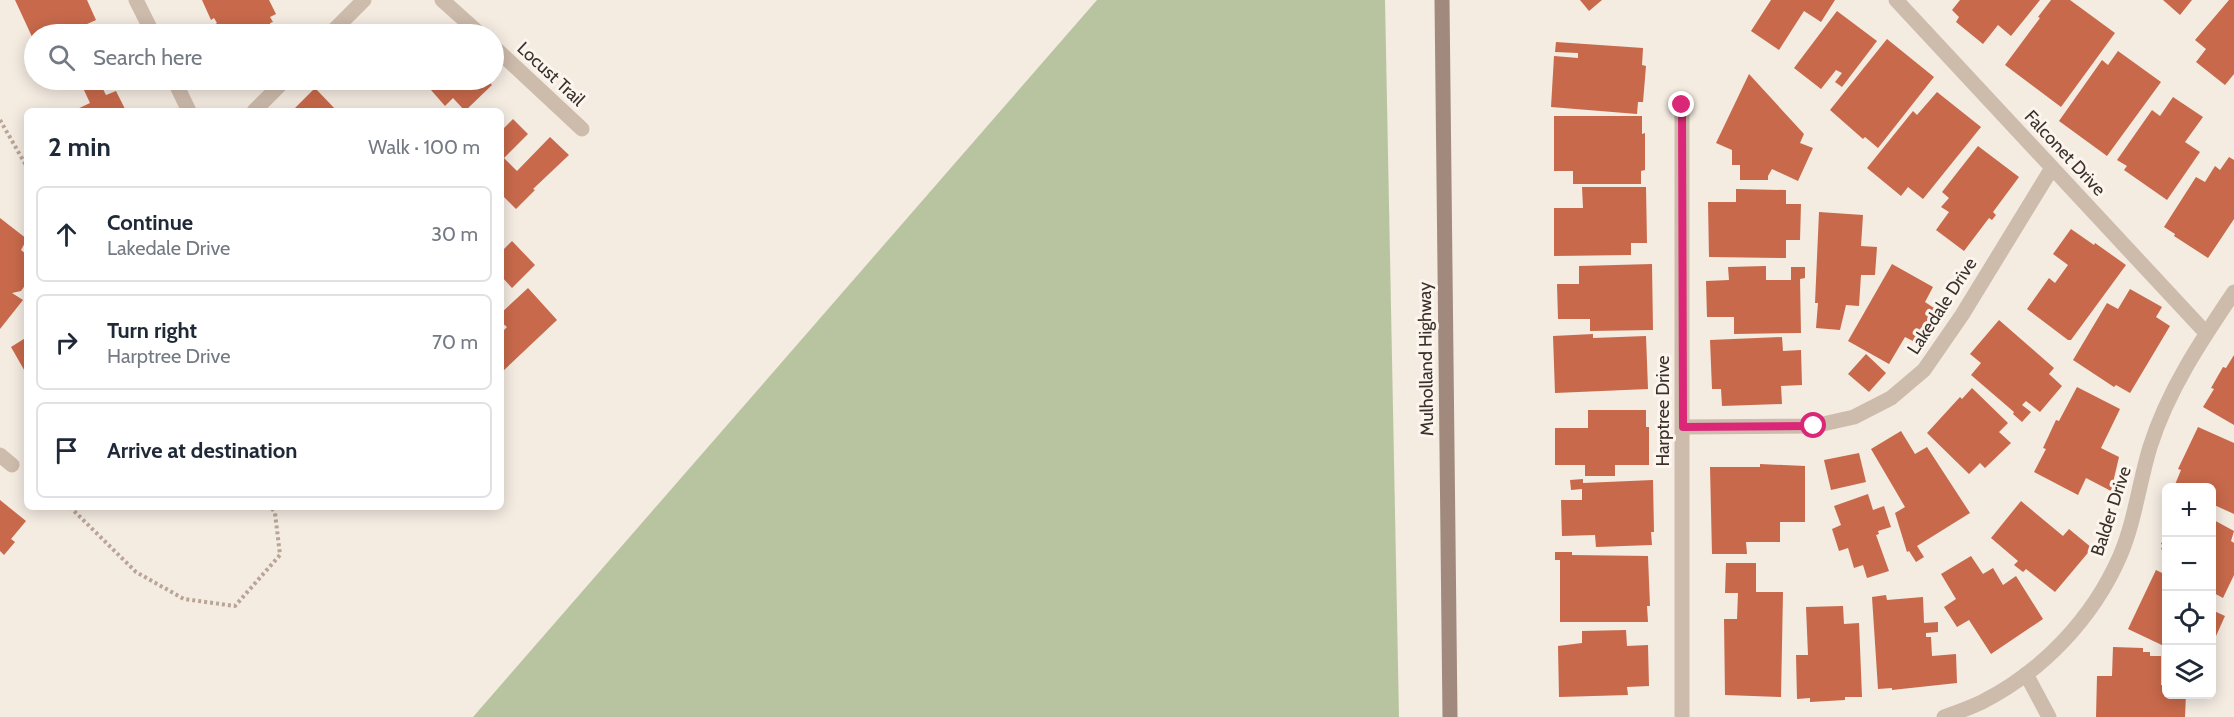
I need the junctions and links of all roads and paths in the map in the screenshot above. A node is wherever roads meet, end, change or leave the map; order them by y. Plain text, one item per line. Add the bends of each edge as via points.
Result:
1 (136, 0) edge
2 (364, 0) edge
3 (442, 0) edge
4 (1442, 0) edge
5 (1896, 0) edge
6 (148, 24) edge
7 (340, 24) edge
8 (469, 24) edge
9 (504, 56) edge
10 (179, 90) edge
11 (275, 90) edge
12 (1682, 105) dead end
13 (188, 108) edge
14 (257, 108) edge
15 (0, 120) edge
16 (582, 129) dead end
17 (24, 162) edge
18 (2052, 168) junction
19 (2234, 292) edge
20 (2206, 333) junction
21 (1683, 427) junction
22 (73, 510) edge
23 (273, 510) edge
24 (2026, 674) junction
25 (1450, 717) edge
26 (1682, 717) edge
27 (1944, 717) edge
28 (2049, 717) edge

1 - 6 street
2 - 7 street
3 - 8 street
4 - 25 main road, Mulholland Highway
5 - 18 street, Falconet Drive
9 - 16 street, Locust Trail
10 - 13 street
11 - 14 street
12 - 21 street, Harptree Drive
15 - 17 path
18 - 20 street, Falconet Drive
18 - 21 street, Lakedale Drive via 1924,370 1891,398 1854,417 1814,426
19 - 20 street, Balder Drive
20 - 24 street, Balder Drive via 2176,382 2151,446 2120,556 2097,599 2067,639
21 - 26 street, Harptree Drive
22 - 23 path via 136,572 184,599 235,606 280,555
24 - 27 street, Balder Drive via 1982,701
24 - 28 street

